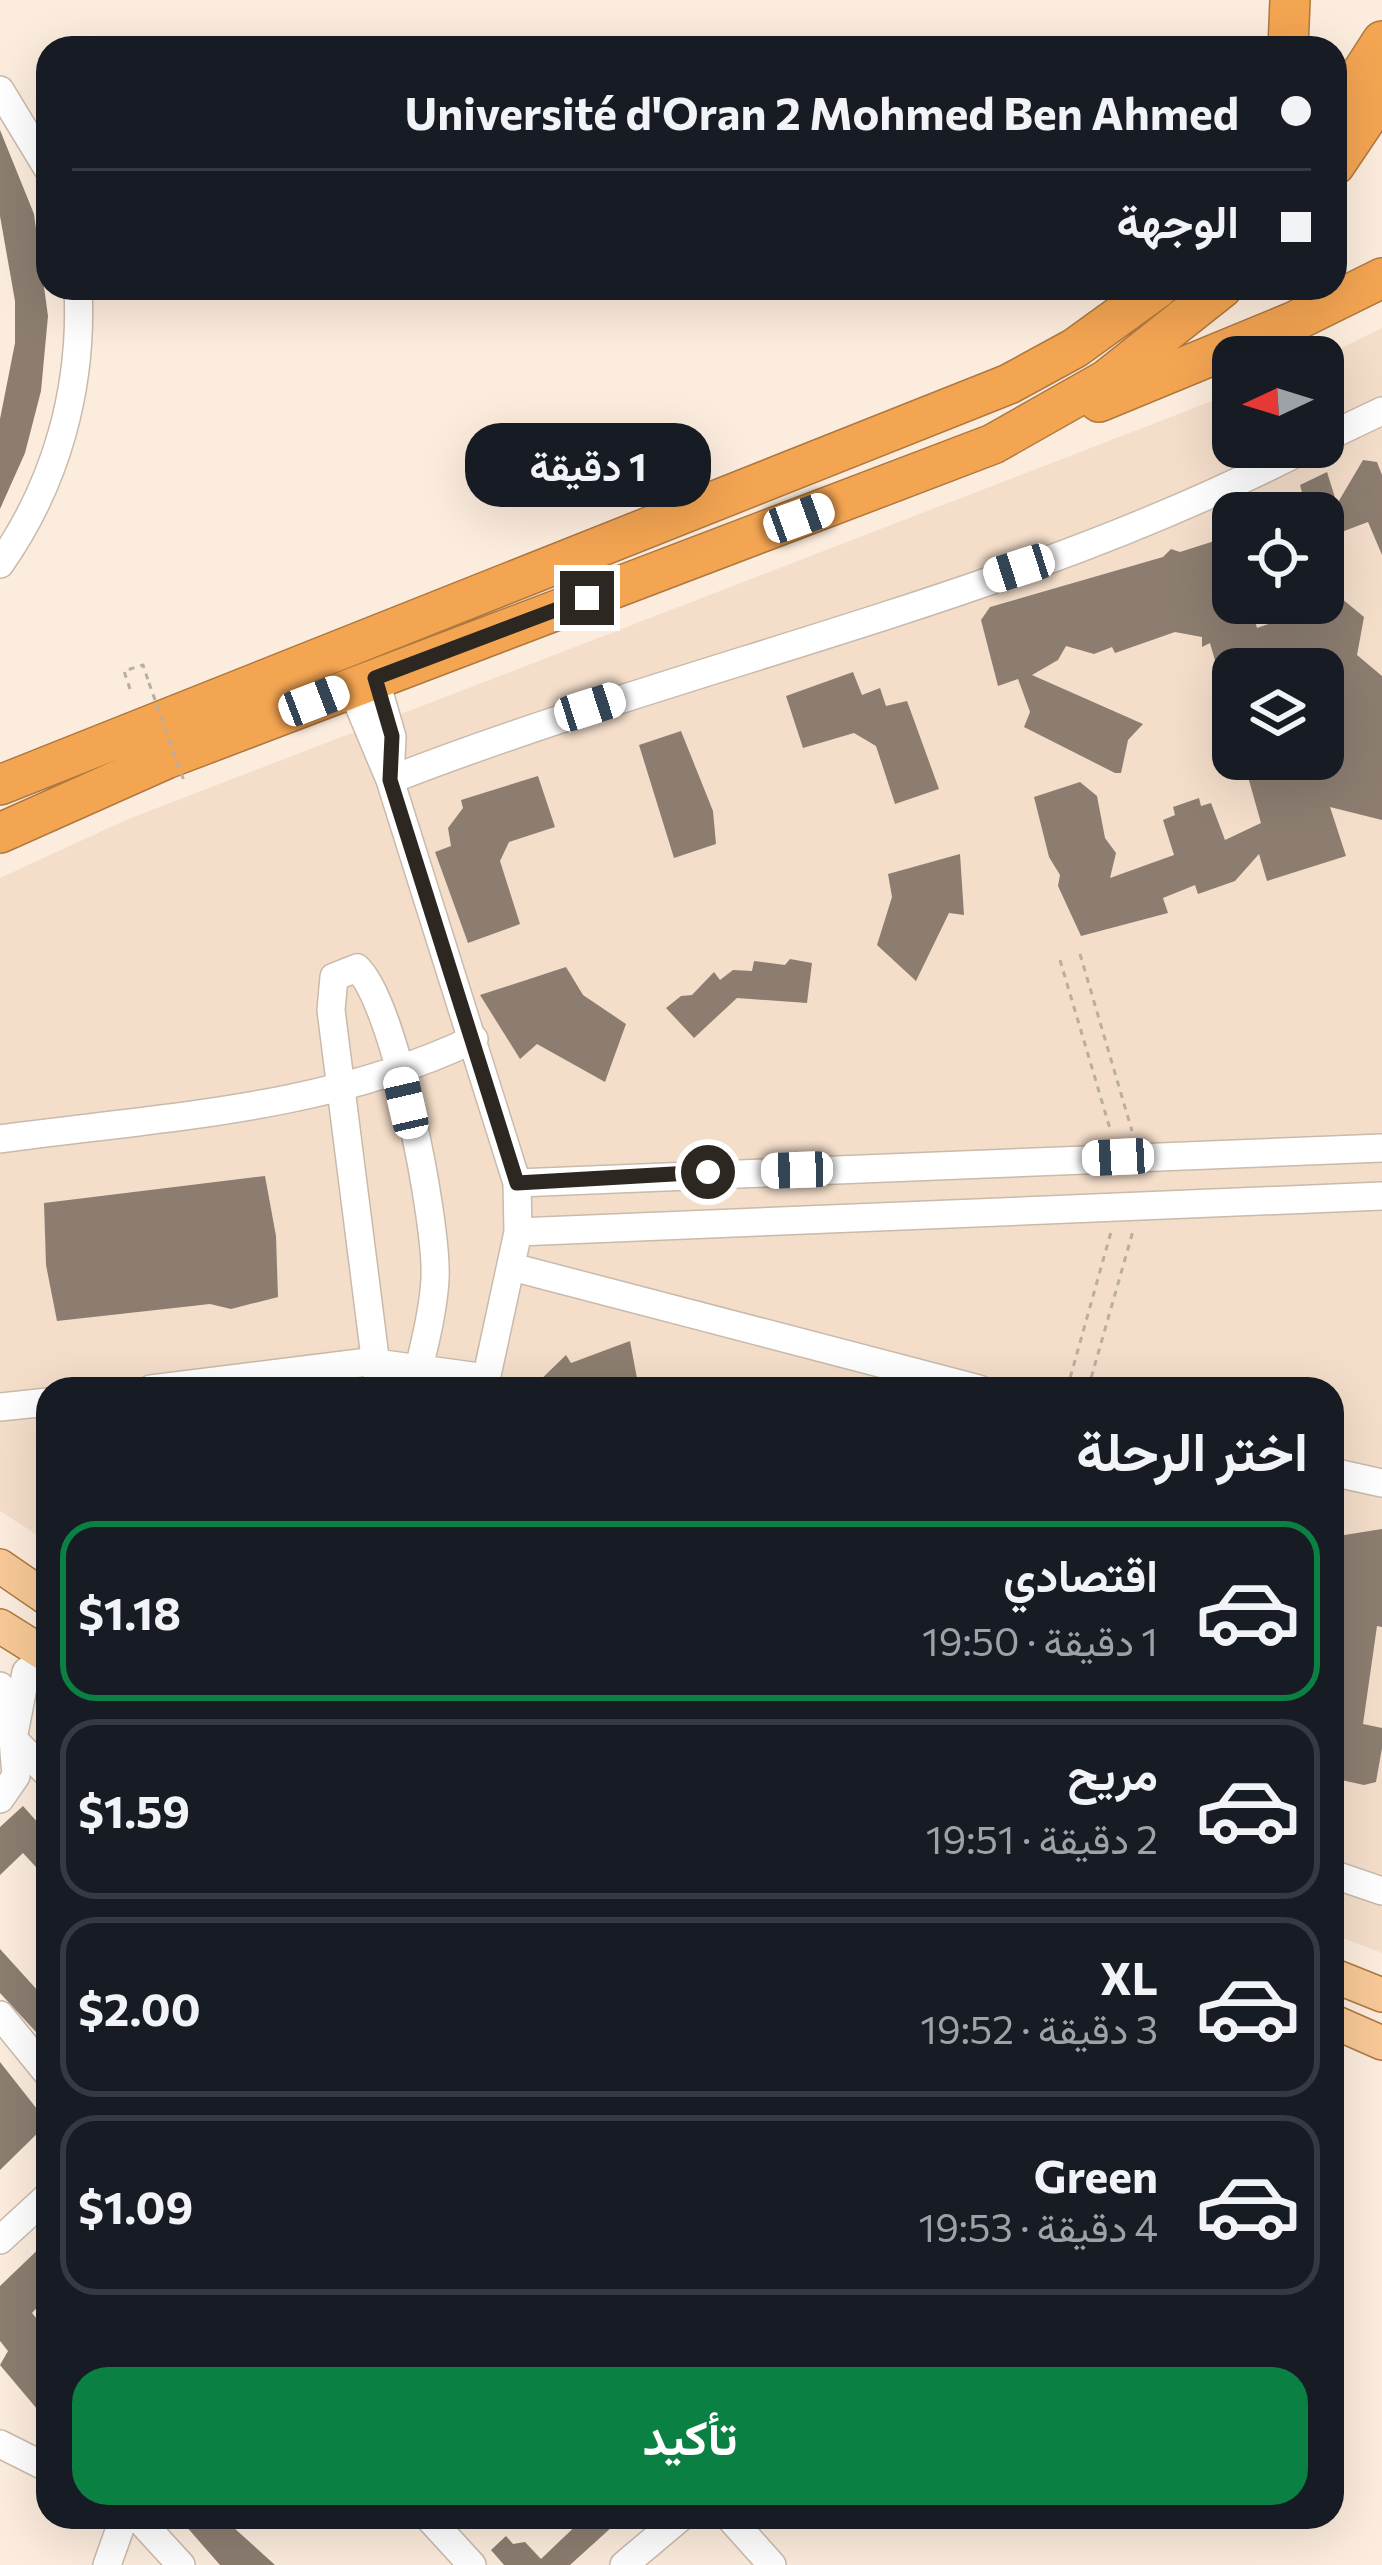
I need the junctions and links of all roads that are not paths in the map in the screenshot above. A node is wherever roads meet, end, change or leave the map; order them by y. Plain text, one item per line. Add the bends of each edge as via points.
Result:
1 (1290, 0) edge
2 (1288, 36) edge
3 (1382, 41) edge
4 (0, 90) edge
5 (1347, 95) edge
6 (1382, 95) edge
7 (1347, 147) edge
8 (36, 149) edge
9 (1382, 278) edge
10 (1347, 294) edge
11 (79, 300) edge
12 (1139, 300) edge
13 (1207, 300) edge
14 (1334, 300) edge
15 (1382, 411) edge
16 (1344, 429) edge
17 (993, 444) junction
18 (1264, 468) edge
19 (0, 564) edge
20 (363, 683) junction
21 (390, 780) junction
22 (0, 785) edge
23 (0, 833) edge
24 (474, 1039) junction
25 (399, 1073) junction
26 (342, 1091) junction
27 (0, 1139) edge
28 (1382, 1148) edge
29 (517, 1183) junction
30 (1382, 1196) edge
31 (518, 1232) junction
32 (512, 1268) junction
33 (377, 1376) edge
34 (417, 1377) edge
35 (488, 1377) edge
36 (934, 1377) edge
37 (36, 1404) edge
38 (0, 1408) edge
39 (1344, 1475) edge
40 (1382, 1484) edge
41 (0, 1566) edge
42 (36, 1591) edge
43 (0, 1626) edge
44 (36, 1649) edge
45 (36, 1664) edge
46 (0, 1686) edge
47 (13, 1738) junction
48 (36, 1762) edge
49 (0, 1799) edge
50 (1344, 1878) edge
51 (1382, 1891) edge
52 (1344, 1981) edge
53 (1382, 1995) edge
54 (0, 2015) edge
55 (1344, 2026) edge
56 (1382, 2043) edge
57 (36, 2059) edge
58 (36, 2207) edge
59 (0, 2240) edge
60 (0, 2444) edge
61 (36, 2462) edge
62 (120, 2529) edge
63 (147, 2529) edge
64 (439, 2529) edge
65 (667, 2529) edge
66 (740, 2529) edge
67 (106, 2565) edge
68 (181, 2565) edge
69 (472, 2565) edge
70 (624, 2565) edge
71 (772, 2565) edge

1 - 2 highway
3 - 5 highway
4 - 8 street
6 - 7 highway
9 - 10 highway
11 - 19 street via 66,426 48,478
12 - 22 highway via 1009,384
13 - 17 highway via 1106,380
14 - 17 highway
15 - 16 street
17 - 20 highway
18 - 21 street via 1130,532 512,732
20 - 21 street
20 - 23 highway
21 - 24 street
24 - 25 street
24 - 29 street
25 - 26 street
25 - 26 street via 370,980 357,968 343,972 334,976 332,1010
25 - 34 street via 434,1279
26 - 27 street
26 - 33 street
28 - 29 street
29 - 31 street
30 - 31 street
31 - 32 street
32 - 35 street
32 - 36 street
37 - 38 street
39 - 40 street
41 - 42 main road
43 - 44 main road
45 - 47 street via 26,1672
46 - 47 street
47 - 48 street
47 - 49 street via 16,1776
50 - 51 street
52 - 53 main road
54 - 57 street
55 - 56 main road
58 - 59 street
60 - 61 street
62 - 67 street
63 - 68 street
64 - 69 street
65 - 70 street
66 - 71 street

